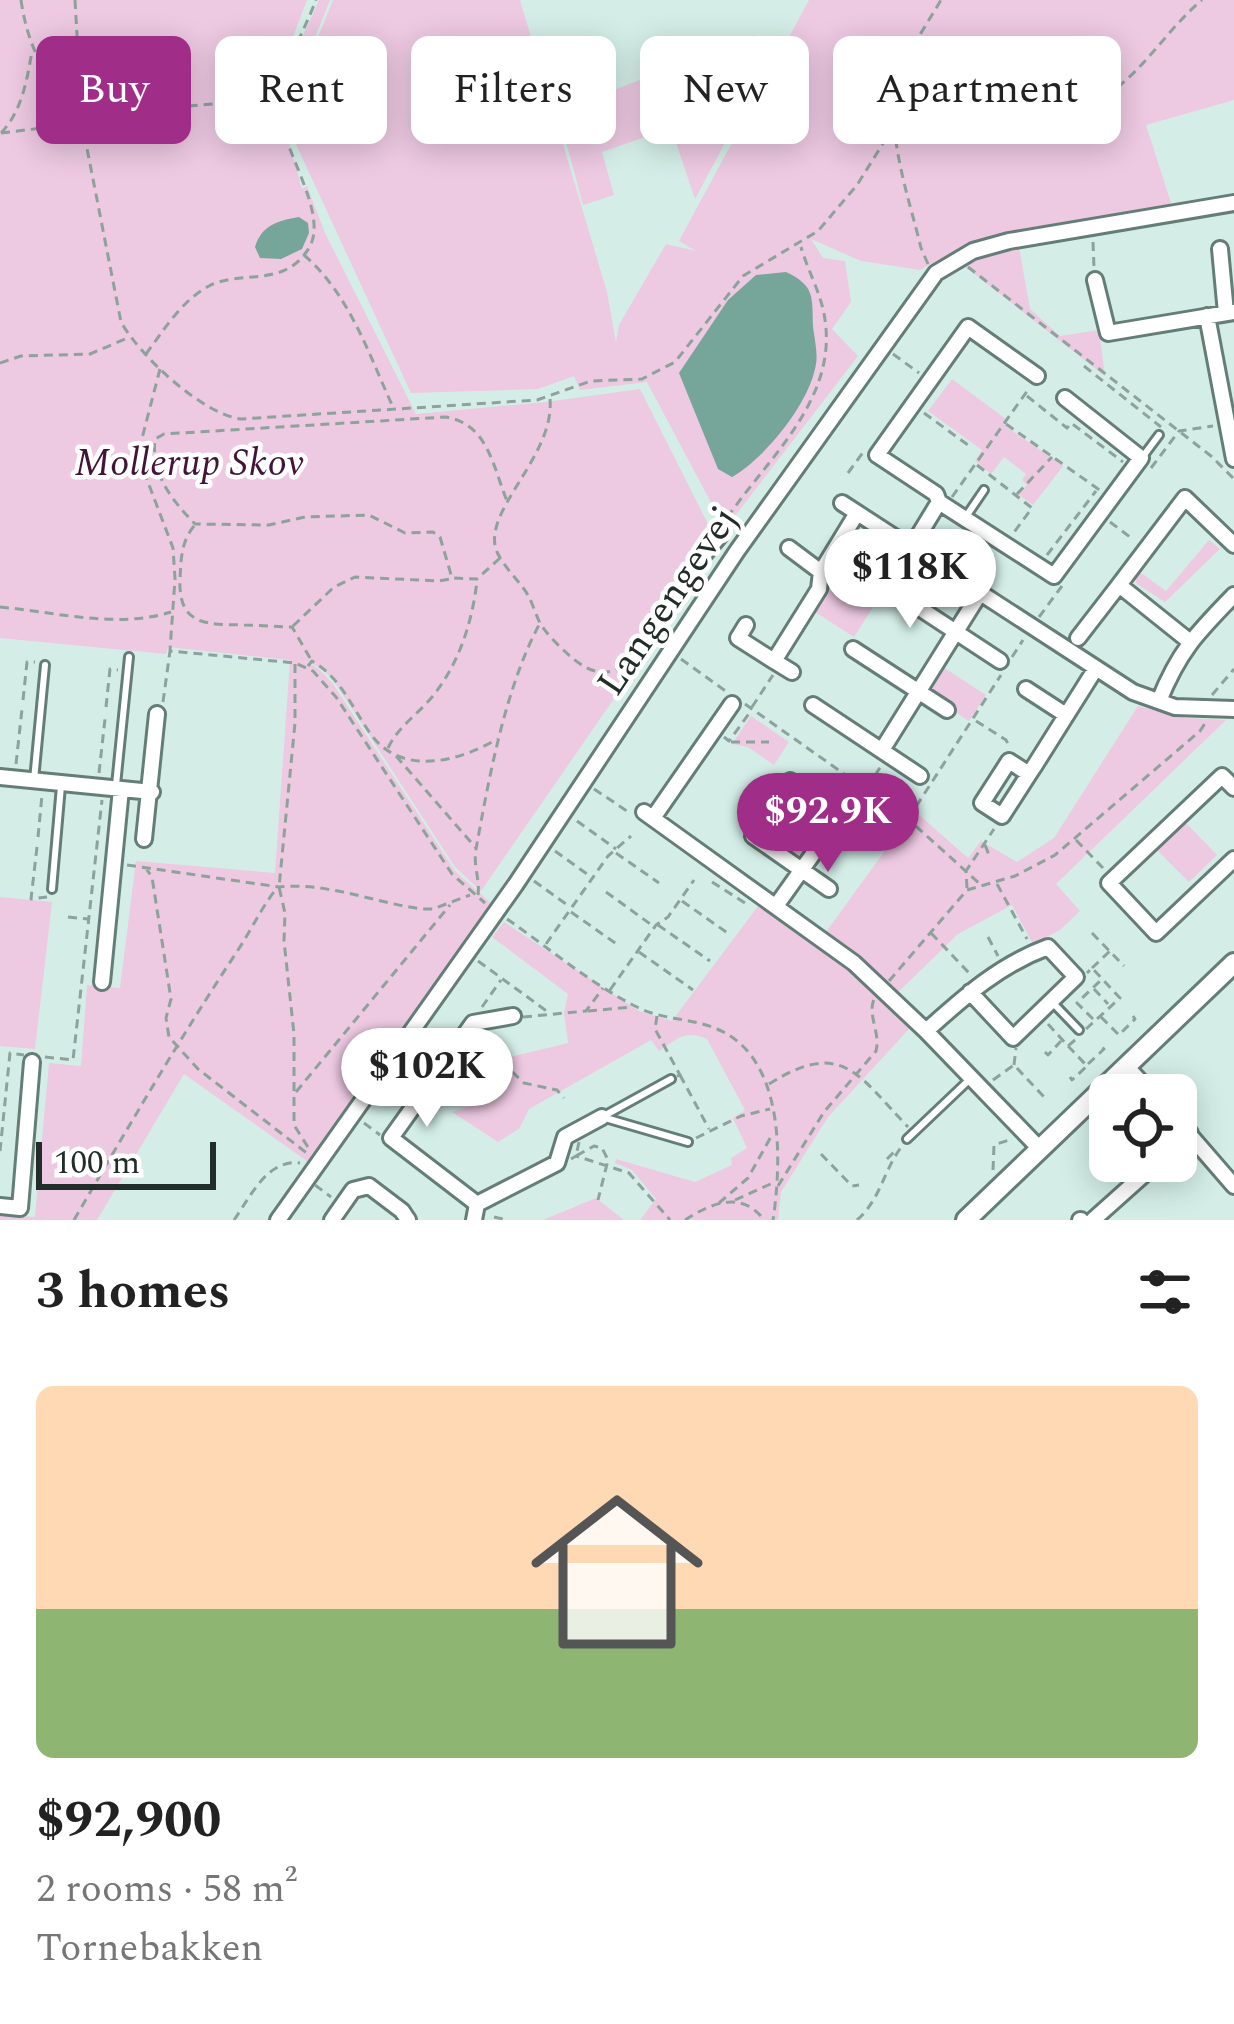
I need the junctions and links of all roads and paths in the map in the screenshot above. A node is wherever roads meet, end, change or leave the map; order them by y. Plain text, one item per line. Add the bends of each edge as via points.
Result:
1 (21, 0) edge
2 (75, 0) edge
3 (316, 0) edge
4 (941, 0) edge
5 (1202, 0) edge
6 (77, 36) edge
7 (303, 36) edge
8 (921, 36) edge
9 (32, 50) junction
10 (36, 56) edge
11 (1121, 85) edge
12 (36, 129) edge
13 (0, 133) edge
14 (85, 144) edge
15 (288, 144) edge
16 (883, 144) edge
17 (898, 144) edge
18 (1234, 203) edge
19 (1092, 228) junction
20 (801, 245) junction
21 (1220, 249) dead end
22 (304, 255) junction
23 (957, 258) junction
24 (936, 273) junction
25 (1095, 280) joint
26 (1230, 313) edge
27 (1208, 316) junction
28 (130, 337) junction
29 (883, 346) junction
30 (146, 355) junction
31 (0, 363) edge
32 (1084, 366) dead end
33 (160, 367) junction
34 (1037, 376) joint
35 (930, 381) junction
36 (1108, 383) junction
37 (1102, 391) dead end
38 (1026, 394) junction
39 (550, 397) junction
40 (1065, 398) dead end
41 (913, 405) junction
42 (393, 407) junction
43 (1005, 423) junction
44 (1226, 424) junction
45 (143, 431) junction
46 (1179, 431) junction
47 (1159, 435) joint
48 (155, 439) junction
49 (972, 448) dead end
50 (864, 451) dead end
51 (1052, 457) junction
52 (1234, 459) edge
53 (976, 463) junction
54 (1139, 469) junction
55 (848, 473) dead end
56 (1234, 479) edge
57 (984, 490) dead end
58 (1104, 494) junction
59 (1016, 495) junction
60 (507, 501) junction
61 (842, 503) dead end
62 (943, 504) junction
63 (857, 513) junction
64 (965, 518) junction
65 (1110, 522) dead end
66 (195, 524) junction
67 (721, 534) joint
68 (1005, 544) junction
69 (1234, 545) edge
70 (788, 548) dead end
71 (910, 548) junction
72 (1145, 548) junction
73 (500, 558) junction
74 (701, 564) joint
75 (1039, 566) junction
76 (1073, 571) dead end
77 (820, 572) junction
78 (452, 578) junction
79 (477, 580) junction
80 (1119, 585) junction
81 (892, 590) dead end
82 (980, 593) junction
83 (1234, 595) edge
84 (0, 607) edge
85 (172, 611) junction
86 (540, 623) junction
87 (746, 625) dead end
88 (292, 627) junction
89 (1032, 627) junction
90 (955, 632) junction
91 (1078, 638) dead end
92 (1189, 641) junction
93 (853, 649) dead end
94 (170, 651) junction
95 (669, 652) junction
96 (129, 657) dead end
97 (311, 661) junction
98 (1000, 661) dead end
99 (295, 663) junction
100 (45, 665) joint
101 (781, 666) junction
102 (307, 667) junction
103 (1096, 668) junction
104 (1224, 668) dead end
105 (128, 671) junction
106 (1232, 671) edge
107 (1026, 689) dead end
108 (918, 692) junction
109 (23, 700) dead end
110 (1159, 701) junction
111 (732, 704) dead end
112 (813, 705) dead end
113 (106, 707) dead end
114 (22, 709) dead end
115 (752, 709) junction
116 (1234, 709) edge
117 (946, 710) dead end
118 (1209, 710) junction
119 (157, 714) joint
120 (1066, 716) junction
121 (105, 719) dead end
122 (973, 719) junction
123 (715, 730) junction
124 (501, 737) junction
125 (730, 741) junction
126 (769, 742) dead end
127 (387, 750) junction
128 (885, 752) junction
129 (395, 754) junction
130 (1009, 761) junction
131 (1029, 774) junction
132 (920, 776) dead end
133 (7, 777) edge
134 (39, 781) junction
135 (790, 781) dead end
136 (61, 783) junction
137 (584, 785) junction
138 (112, 788) junction
139 (1234, 788) edge
140 (868, 791) junction
141 (150, 792) junction
142 (1002, 816) junction
143 (646, 817) junction
144 (844, 819) junction
145 (908, 819) junction
146 (577, 821) dead end
147 (631, 836) dead end
148 (753, 836) dead end
149 (38, 837) dead end
150 (870, 837) dead end
151 (144, 838) dead end
152 (1075, 839) junction
153 (983, 844) junction
154 (37, 847) dead end
155 (476, 848) junction
156 (552, 849) dead end
157 (616, 851) junction
158 (989, 855) dead end
159 (1234, 859) edge
160 (114, 863) junction
161 (145, 867) junction
162 (801, 871) junction
163 (966, 871) junction
164 (592, 878) junction
165 (532, 880) dead end
166 (694, 880) dead end
167 (1113, 880) junction
168 (712, 882) dead end
169 (659, 883) dead end
170 (996, 883) junction
171 (982, 885) junction
172 (278, 886) junction
173 (52, 889) joint
174 (829, 889) dead end
175 (967, 890) junction
176 (753, 891) junction
177 (606, 892) dead end
178 (475, 895) junction
179 (680, 900) junction
180 (576, 901) junction
181 (451, 904) junction
182 (583, 905) dead end
183 (776, 906) junction
184 (570, 910) junction
185 (496, 912) junction
186 (68, 916) dead end
187 (90, 919) junction
188 (656, 925) junction
189 (931, 932) junction
190 (1092, 933) dead end
191 (729, 934) dead end
192 (988, 937) dead end
193 (618, 945) dead end
194 (545, 946) junction
195 (1111, 950) junction
196 (637, 951) junction
197 (1034, 952) junction
198 (467, 953) junction
199 (710, 961) dead end
200 (1234, 963) edge
201 (499, 966) dead end
202 (1124, 966) dead end
203 (1004, 968) junction
204 (1092, 968) junction
205 (494, 973) junction
206 (1076, 977) junction
207 (502, 979) junction
208 (1102, 979) junction
209 (518, 980) dead end
210 (102, 982) dead end
211 (513, 987) junction
212 (883, 988) junction
213 (975, 988) junction
214 (1093, 988) junction
215 (607, 989) junction
216 (693, 990) dead end
217 (481, 993) dead end
218 (537, 994) dead end
219 (488, 998) junction
220 (532, 1000) junction
221 (1052, 1001) junction
222 (636, 1006) junction
223 (1110, 1006) junction
224 (586, 1011) junction
225 (546, 1013) junction
226 (658, 1014) junction
227 (1038, 1014) junction
228 (1100, 1015) junction
229 (513, 1016) joint
230 (1133, 1016) dead end
231 (1094, 1021) junction
232 (473, 1023) junction
233 (545, 1024) dead end
234 (1079, 1030) dead end
235 (926, 1031) junction
236 (422, 1038) dead end
237 (1063, 1040) junction
238 (176, 1046) junction
239 (1068, 1046) junction
240 (1101, 1047) dead end
241 (1045, 1052) dead end
242 (448, 1058) junction
243 (32, 1062) dead end
244 (1087, 1066) junction
245 (1126, 1066) junction
246 (857, 1074) junction
247 (1133, 1074) edge
248 (435, 1076) junction
249 (676, 1077) junction
250 (971, 1078) junction
251 (1070, 1078) dead end
252 (767, 1085) junction
253 (984, 1090) junction
254 (293, 1095) junction
255 (564, 1098) dead end
256 (1046, 1099) dead end
257 (772, 1108) junction
258 (352, 1115) junction
259 (602, 1117) junction
260 (580, 1129) junction
261 (709, 1131) junction
262 (774, 1132) junction
263 (1024, 1132) junction
264 (910, 1136) junction
265 (391, 1138) junction
266 (1197, 1141) edge
267 (688, 1142) joint
268 (1040, 1149) junction
269 (0, 1151) edge
270 (821, 1154) dead end
271 (575, 1156) junction
272 (886, 1159) dead end
273 (264, 1162) dead end
274 (556, 1163) junction
275 (607, 1167) junction
276 (273, 1169) junction
277 (993, 1170) dead end
278 (312, 1171) junction
279 (1136, 1182) edge
280 (777, 1184) junction
281 (859, 1185) dead end
282 (1234, 1186) edge
283 (245, 1188) dead end
284 (253, 1194) junction
285 (598, 1199) dead end
286 (237, 1200) dead end
287 (734, 1201) junction
288 (719, 1202) junction
289 (0, 1205) edge
290 (244, 1205) junction
291 (343, 1205) junction
292 (497, 1208) dead end
293 (476, 1212) edge
294 (494, 1218) edge
295 (74, 1220) edge
296 (234, 1220) edge
297 (278, 1220) edge
298 (332, 1220) edge
299 (408, 1220) edge
300 (507, 1220) edge
301 (670, 1220) edge
302 (685, 1220) edge
303 (764, 1220) edge
304 (773, 1220) edge
305 (857, 1220) edge
306 (966, 1220) edge
307 (1093, 1220) edge

1 - 9 path
2 - 6 path
3 - 7 path
4 - 8 path
5 - 11 path
9 - 10 path
9 - 13 path via 15,115
12 - 13 path
14 - 28 path via 115,304
15 - 22 path via 315,224
16 - 20 path
17 - 24 path via 921,248
18 - 19 street, Langengevej
19 - 23 street, Langengevej
19 - 25 path
20 - 39 path via 743,276 661,370 579,383
20 - 67 path via 826,333 815,396
21 - 26 street
22 - 30 path via 262,278 212,284
22 - 42 path via 346,305
23 - 24 street, Langengevej
23 - 46 path
24 - 29 street, Langengevej
25 - 27 street via 1108,333
26 - 27 street
27 - 44 street
28 - 30 path
28 - 31 path via 90,354
29 - 35 path
29 - 95 street, Langengevej
30 - 33 path
32 - 36 path
33 - 42 path via 226,417
33 - 45 path
34 - 35 street via 968,327
34 - 38 path
35 - 41 street
36 - 37 path
36 - 47 path via 1162,426
38 - 43 path
38 - 54 path
39 - 42 path
39 - 60 path via 545,440
40 - 54 street
41 - 49 path
41 - 62 street via 877,455
43 - 51 path
43 - 53 path
44 - 46 path
44 - 52 street
45 - 48 path
45 - 85 path via 143,466 172,548
46 - 54 path
46 - 56 path
47 - 54 lane
48 - 60 path via 462,419 482,440
48 - 66 path via 154,466
50 - 55 path
51 - 58 path
51 - 59 path
53 - 59 path
53 - 62 path
54 - 58 street
57 - 64 lane
58 - 75 path
58 - 75 street via 1054,576
59 - 68 path via 1032,508
60 - 73 path via 495,525
61 - 63 street
62 - 64 street
62 - 71 street
63 - 71 street
63 - 77 street
64 - 68 street
65 - 72 path
66 - 78 path via 369,515 406,533 440,537
66 - 88 path via 184,538 185,610 213,625
67 - 74 lane
68 - 75 street
69 - 72 street via 1186,498
70 - 77 street
71 - 82 street
72 - 80 street
73 - 79 path
73 - 86 path
74 - 86 path via 617,672 574,660
76 - 89 path
77 - 101 street
78 - 79 path
78 - 88 path via 355,577
79 - 127 path via 454,661
80 - 91 street
80 - 92 street
81 - 90 street
82 - 89 street
82 - 90 street
83 - 92 street
84 - 85 path via 123,620
85 - 94 path
86 - 124 path
87 - 101 street via 738,638
88 - 97 path
89 - 103 street
89 - 122 path
90 - 98 street
90 - 108 street
92 - 110 street
93 - 108 street
94 - 99 path
94 - 119 path
95 - 115 path
95 - 137 street, Langengevej
96 - 105 lane
97 - 102 path
97 - 127 path via 336,680
99 - 102 path
99 - 172 path
100 - 109 path via 27,662
100 - 134 lane
101 - 115 path
102 - 178 path via 329,687 443,862
103 - 110 street
103 - 120 street
104 - 106 path
105 - 113 path via 110,669
105 - 138 lane
106 - 118 path
107 - 120 street
108 - 117 street
108 - 128 street
110 - 118 street
111 - 123 street
112 - 128 street
114 - 133 path
115 - 125 path
115 - 140 path
116 - 118 street
118 - 152 path via 1200,731
119 - 141 street
120 - 131 street
121 - 138 path
122 - 130 path via 1006,740
122 - 145 path
123 - 125 path
123 - 143 street
124 - 129 path via 433,762
124 - 155 path
125 - 126 path
127 - 129 path
128 - 132 street
128 - 140 path
129 - 155 path
130 - 131 street
130 - 142 street via 982,803
131 - 142 street
133 - 134 street
134 - 136 street
134 - 149 path
135 - 144 street
136 - 138 street
136 - 173 lane
137 - 143 path
137 - 185 street, Langengevej
138 - 141 street
138 - 160 street
138 - 187 path via 103,792
139 - 167 street via 1222,776
140 - 144 path
140 - 145 path
141 - 151 street
142 - 153 path
143 - 176 street
144 - 150 street
144 - 162 street
145 - 163 path
146 - 157 path
147 - 157 path
148 - 162 street
152 - 167 path
152 - 170 path
153 - 158 path
153 - 163 path
154 - 173 path via 31,899 44,900
155 - 178 path
156 - 164 path
157 - 164 path
157 - 169 path
159 - 167 street via 1156,933
160 - 161 path
160 - 210 street
161 - 172 path
161 - 238 path
162 - 174 street
162 - 183 street
163 - 171 path
163 - 175 path
164 - 180 path
165 - 184 path
166 - 179 path
168 - 176 path via 744,904
170 - 171 path
170 - 197 path
171 - 175 path
172 - 181 path via 423,908
172 - 238 path
172 - 254 path
175 - 189 path
176 - 183 street
177 - 188 path
178 - 181 path
178 - 185 path
179 - 188 path
179 - 191 path
180 - 182 path
180 - 184 path
181 - 254 path
183 - 212 street
184 - 193 path
184 - 194 path
185 - 194 path
185 - 198 street, Langengevej
186 - 187 path
187 - 269 path via 74,1060 10,1053
188 - 196 path
188 - 199 path
189 - 212 path
189 - 213 path
190 - 195 path
192 - 203 path
194 - 215 path
195 - 202 path
195 - 204 path
196 - 215 path
196 - 216 path
197 - 203 street
197 - 206 street via 1048,947
198 - 205 path
198 - 258 street, Langengevej
200 - 245 street
201 - 205 path
203 - 213 street
204 - 206 path
204 - 208 path
205 - 207 path
206 - 221 street
207 - 211 path
207 - 219 path
208 - 214 path
208 - 223 path via 1120,998
209 - 211 path
211 - 220 path
212 - 235 street
212 - 246 path via 871,1005 876,1051
213 - 227 street via 1012,1038
213 - 235 street
214 - 223 path
214 - 231 path via 1077,1003
215 - 222 path
215 - 224 path
217 - 219 path
218 - 220 path
219 - 232 path
220 - 225 path
221 - 227 street
221 - 234 lane
222 - 224 path
222 - 226 path
223 - 228 path
224 - 225 path
225 - 229 path
225 - 233 path
226 - 249 path via 655,1029
226 - 252 path via 725,1033 752,1056
227 - 237 path
228 - 230 path via 1119,1035
228 - 231 path
229 - 232 street
231 - 239 path
232 - 242 street
235 - 250 street
236 - 242 lane
237 - 239 path
237 - 241 path
238 - 278 path
238 - 295 path
239 - 244 path
240 - 244 path
242 - 248 street
243 - 289 street via 20,1208
244 - 251 path
245 - 247 street
245 - 268 street
246 - 252 path via 841,1063 799,1066
246 - 264 path
246 - 280 path
248 - 255 path via 506,1066 524,1083
248 - 265 street
249 - 259 lane
249 - 261 path
250 - 253 street
250 - 264 lane
252 - 257 path
253 - 256 path via 1014,1064
253 - 263 street
254 - 278 path via 294,1125
257 - 261 path
257 - 262 path
258 - 265 path
258 - 278 street, Langengevej
259 - 260 street
259 - 267 lane
260 - 271 path
260 - 274 street via 565,1137
261 - 267 path
262 - 280 path
262 - 288 path via 748,1178
263 - 268 street
263 - 277 path via 994,1145
264 - 272 path
264 - 305 path via 890,1162 876,1203
265 - 293 street
266 - 282 street
268 - 306 street
270 - 281 path
271 - 274 path
271 - 275 path
271 - 275 path via 602,1148
273 - 276 path
274 - 293 street
275 - 285 path
275 - 301 path via 629,1173
276 - 278 path via 294,1161
276 - 284 path
278 - 291 path
278 - 297 street, Langengevej
279 - 307 street
280 - 287 path
280 - 304 path
283 - 284 path
284 - 290 path
286 - 290 path
287 - 288 path
287 - 303 path
288 - 302 path
290 - 296 path
291 - 298 street
291 - 299 street via 353,1190 369,1186
292 - 294 path
294 - 300 path

